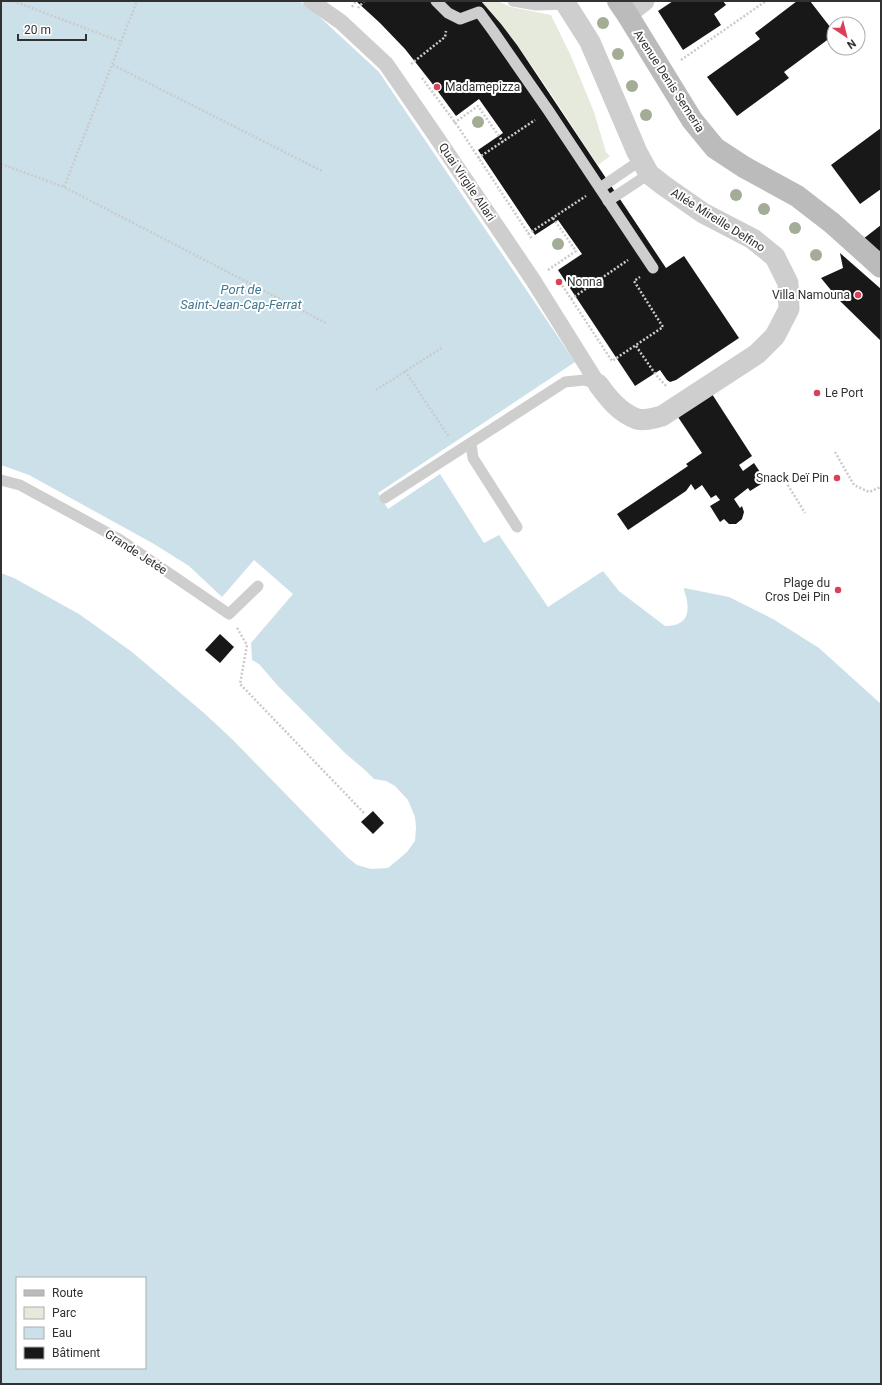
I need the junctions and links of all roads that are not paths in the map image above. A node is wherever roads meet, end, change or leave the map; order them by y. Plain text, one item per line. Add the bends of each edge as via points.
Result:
1 (311, 1) edge
2 (436, 1) edge
3 (514, 1) edge
4 (644, 1) edge
5 (565, 2) edge
6 (622, 7) edge
7 (645, 167) junction
8 (600, 188) junction
9 (608, 201) junction
10 (881, 267) edge
11 (653, 268) road end
12 (598, 384) junction
13 (471, 443) junction
14 (1, 480) edge
15 (385, 498) dead end
16 (517, 527) dead end
17 (258, 586) dead end

1 - 12 street, Quai Virgile Allari via 341,22 386,64 533,280
2 - 8 lane via 448,13 460,19 479,12
3 - 5 lane via 536,5
4 - 6 street
5 - 7 street, Allée Mireille Delfino via 590,42
6 - 10 main road, Avenue Denis Semeria via 692,120 715,148 797,196
7 - 8 lane
7 - 9 lane
7 - 12 street, Allée Mireille Delfino via 663,186 703,213 753,239 775,257 788,283 789,309 775,336 757,354 662,416 637,419 611,402
8 - 9 lane
9 - 11 lane
12 - 13 lane via 584,380 565,382
13 - 15 lane via 456,447
13 - 16 lane via 473,458
14 - 17 lane, Grande Jetée via 20,486 119,539 229,614

